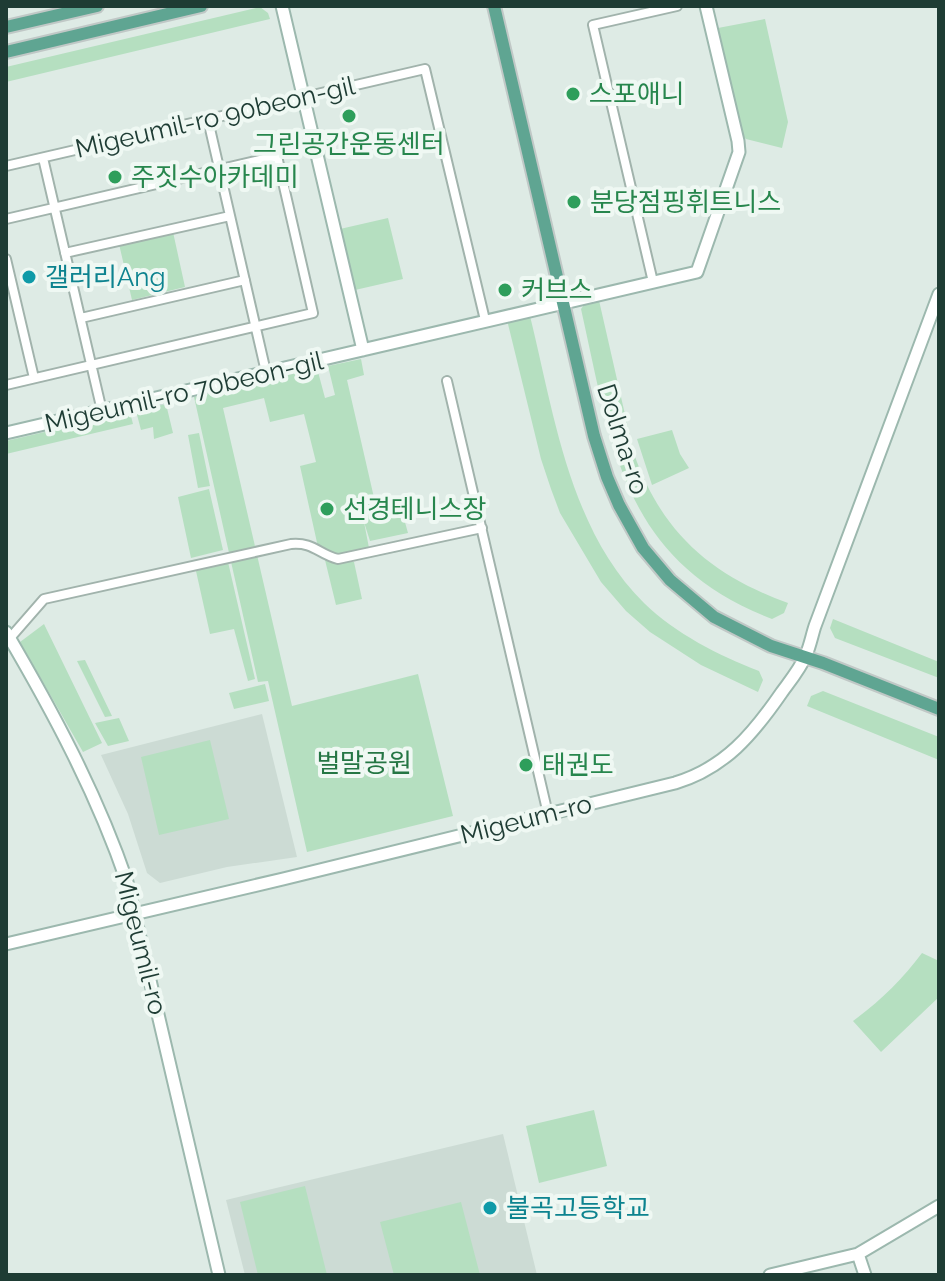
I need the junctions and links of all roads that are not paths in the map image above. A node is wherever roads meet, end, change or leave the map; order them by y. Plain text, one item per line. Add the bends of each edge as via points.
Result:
1 (97, 6) edge
2 (201, 6) edge
3 (282, 6) edge
4 (494, 6) edge
5 (677, 6) edge
6 (706, 6) edge
7 (6, 27) edge
8 (6, 52) edge
9 (304, 97) junction
10 (208, 120) junction
11 (43, 158) junction
12 (6, 166) edge
13 (219, 170) junction
14 (54, 207) junction
15 (230, 216) junction
16 (6, 219) edge
17 (65, 253) junction
18 (6, 259) edge
19 (245, 280) junction
20 (653, 282) junction
21 (939, 294) edge
22 (563, 302) junction
23 (81, 318) junction
24 (485, 320) junction
25 (255, 327) junction
26 (363, 350) junction
27 (91, 365) junction
28 (266, 372) junction
29 (34, 378) junction
30 (447, 381) dead end
31 (6, 385) edge
32 (102, 411) junction
33 (6, 433) edge
34 (482, 528) junction
35 (8, 635) edge
36 (806, 656) junction
37 (939, 709) edge
38 (548, 814) junction
39 (135, 913) junction
40 (6, 944) edge
41 (939, 1206) edge
42 (858, 1254) junction
43 (864, 1274) edge
44 (219, 1275) edge
45 (770, 1275) edge

1 - 7 main road
2 - 8 main road
3 - 9 street
4 - 22 main road, Dolma-ro
5 - 20 street via 593,25
6 - 20 street, Migeumil-ro 70beon-gil via 738,141 737,160 697,272
9 - 10 street, Migeumil-ro 90beon-gil
9 - 24 street, Migeumil-ro 90beon-gil via 425,69
9 - 26 street
10 - 11 street, Migeumil-ro 90beon-gil
10 - 13 street
11 - 12 street, Migeumil-ro 90beon-gil
11 - 14 street
13 - 14 street
13 - 15 street
13 - 25 street via 277,156 296,235 313,313
14 - 16 street
14 - 17 street
15 - 17 street
15 - 19 street
17 - 23 street
18 - 29 street
19 - 23 street
19 - 25 street
20 - 22 street, Migeumil-ro 70beon-gil
21 - 36 street, Migeum-ro
22 - 24 street, Migeumil-ro 70beon-gil
22 - 36 main road, Dolma-ro via 599,454 643,548 670,580 714,617 771,646
23 - 27 street
24 - 26 street, Migeumil-ro 70beon-gil
25 - 27 street
25 - 28 street
26 - 28 street, Migeumil-ro 70beon-gil
27 - 29 street
27 - 32 street
28 - 32 street, Migeumil-ro 70beon-gil
29 - 31 street
30 - 34 street
32 - 33 street, Migeumil-ro 70beon-gil
34 - 35 street via 338,559 310,544 291,544 44,599
34 - 38 street
35 - 39 street, Migeumil-ro via 81,768
36 - 37 main road, Dolma-ro
36 - 38 street, Migeum-ro via 758,724 712,768 675,783
38 - 39 street, Migeum-ro
39 - 40 street, Migeum-ro
39 - 44 street, Migeumil-ro
41 - 42 street
42 - 43 street
42 - 45 street

